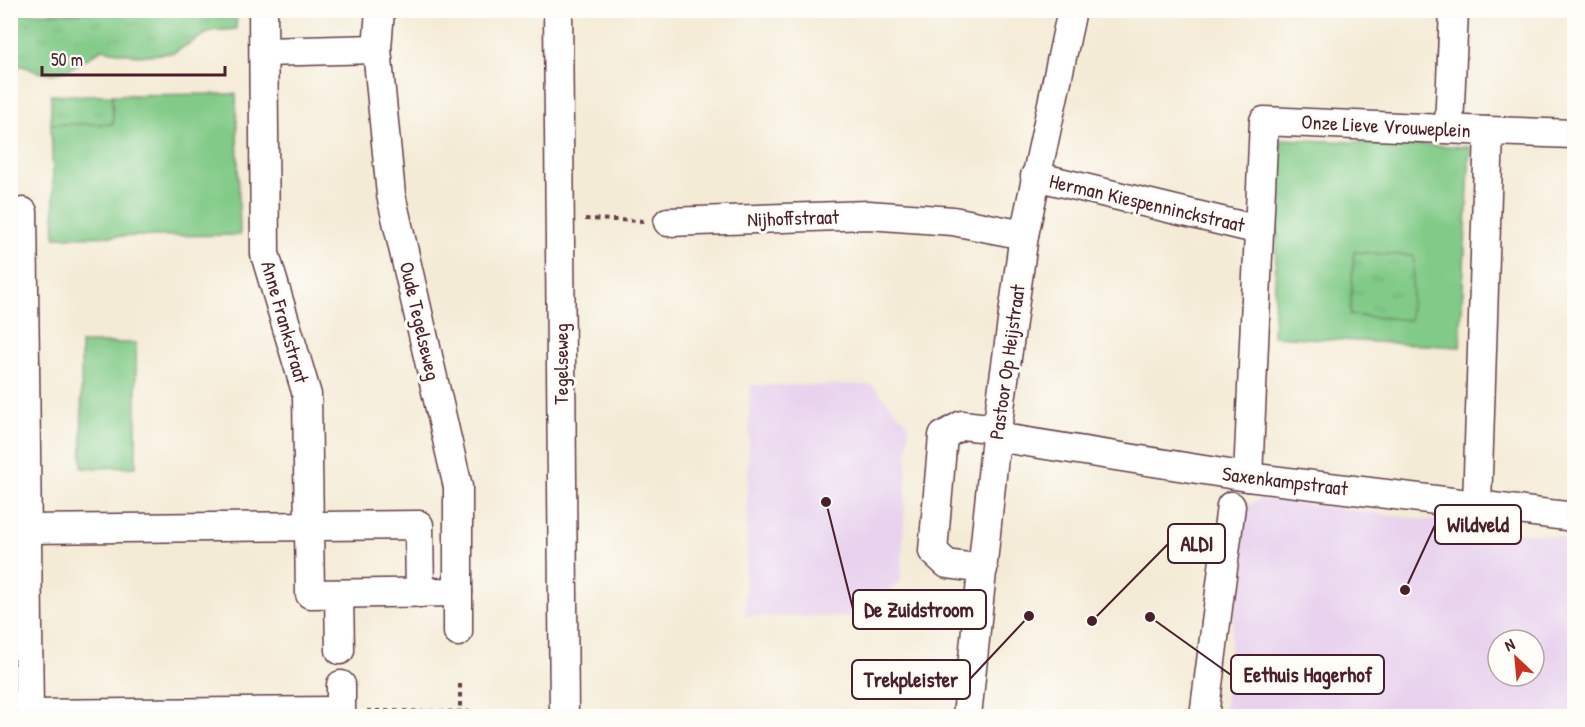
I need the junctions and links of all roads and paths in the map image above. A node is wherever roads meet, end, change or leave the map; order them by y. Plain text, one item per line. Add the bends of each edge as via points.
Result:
1 (263, 10) edge
2 (380, 10) edge
3 (558, 10) edge
4 (1072, 10) edge
5 (1454, 10) edge
6 (376, 49) junction
7 (264, 52) junction
8 (1449, 128) junction
9 (1489, 131) junction
10 (1575, 134) edge
11 (1035, 176) junction
12 (23, 212) dead end
13 (560, 218) junction
14 (668, 222) joint
15 (1259, 230) junction
16 (1024, 235) junction
17 (18, 364) edge
18 (997, 433) junction
19 (1248, 477) junction
20 (1477, 505) junction
21 (1231, 506) dead end
22 (1575, 517) edge
23 (309, 525) junction
24 (27, 529) junction
25 (983, 569) junction
26 (420, 592) junction
27 (458, 592) junction
28 (339, 594) junction
29 (458, 632) dead end
30 (340, 650) dead end
31 (460, 684) dead end
32 (338, 706) edge
33 (460, 712) junction
34 (28, 715) edge
35 (121, 715) edge
36 (490, 717) edge
37 (564, 717) edge
38 (967, 717) edge
39 (1204, 717) edge

1 - 7 street, Anne Frankstraat
2 - 6 street, Oude Tegelseweg
3 - 13 street, Tegelseweg
4 - 11 street, Pastoor Op Heijstraat
5 - 8 street
6 - 7 street
6 - 27 street, Oude Tegelseweg via 391,195 458,487
7 - 23 street, Anne Frankstraat via 265,254 307,395
8 - 9 street, Onze Lieve Vrouweplein
8 - 15 street, Onze Lieve Vrouweplein via 1264,121
9 - 10 street
9 - 20 street, Onze Lieve Vrouweplein
11 - 15 street, Herman Kiespenninckstraat
11 - 16 street, Pastoor Op Heijstraat
12 - 17 street
13 - 14 path
13 - 37 street, Tegelseweg
14 - 16 street, Nijhoffstraat via 868,215 953,221
15 - 19 street, Onze Lieve Vrouweplein
16 - 18 street, Pastoor Op Heijstraat
17 - 24 street
18 - 19 street, Saxenkampstraat
18 - 25 street, Pastoor Op Heijstraat
18 - 25 street, Saxenkampstraat via 962,425 943,436 933,550 947,564
19 - 20 street, Saxenkampstraat
20 - 22 street, Saxenkampstraat
21 - 39 street
23 - 24 street
23 - 26 street via 419,525
23 - 28 street, Anne Frankstraat via 310,594
24 - 34 street
25 - 38 street, Pastoor Op Heijstraat
26 - 27 street, Anne Frankstraat
26 - 28 street, Anne Frankstraat
27 - 29 street, Oude Tegelseweg
28 - 30 street
31 - 33 path
32 - 33 path
32 - 35 street
33 - 36 path via 482,712
34 - 35 street

